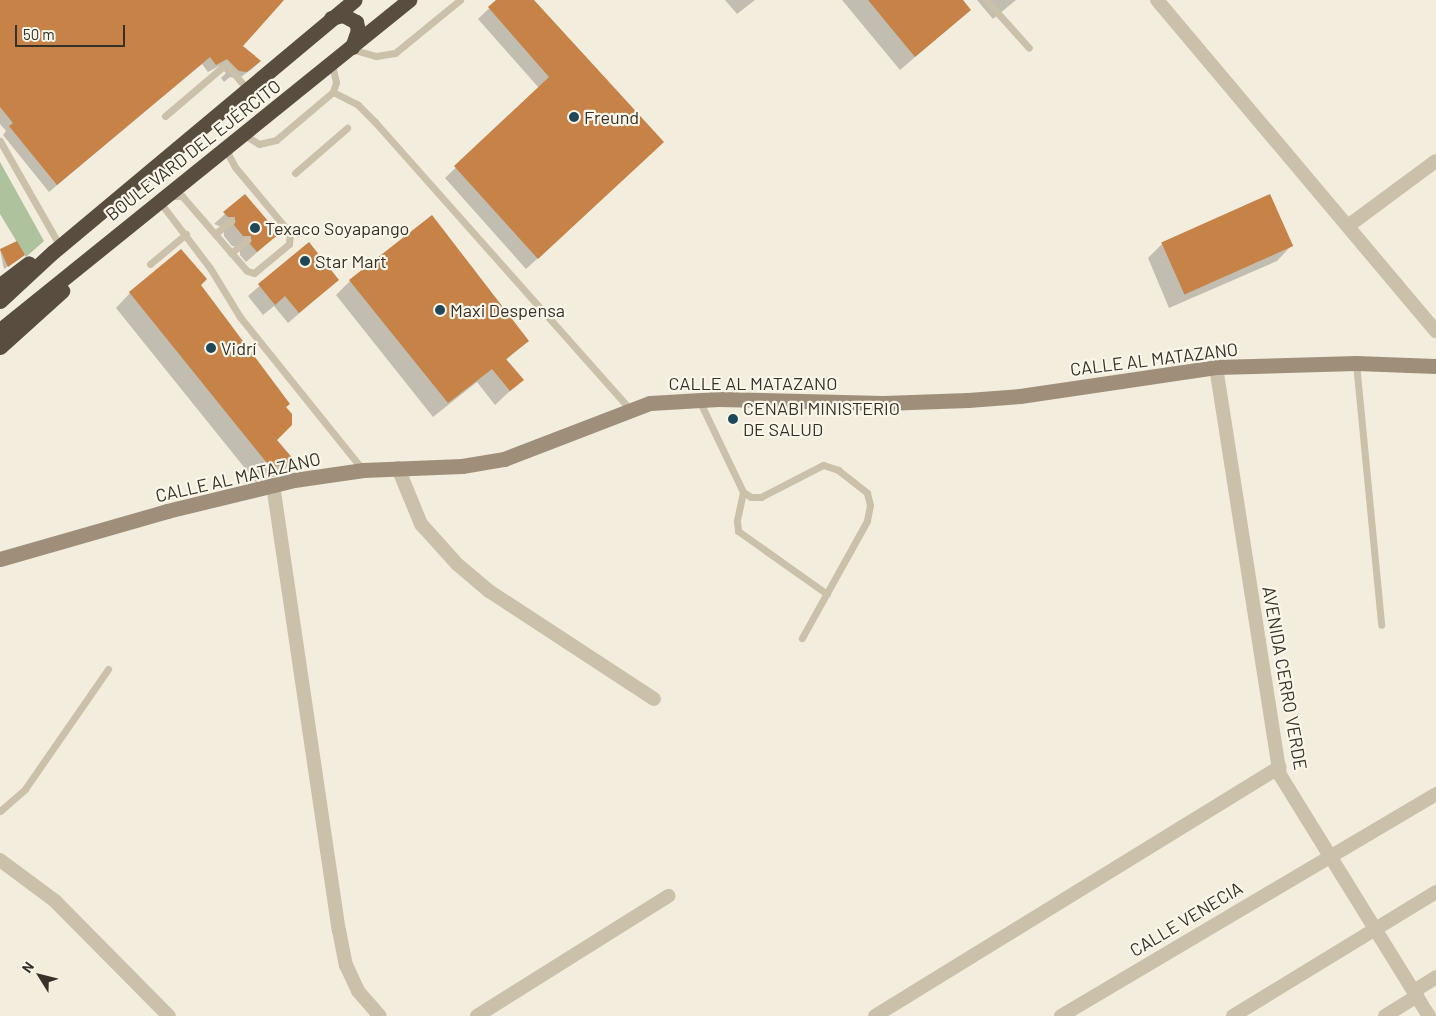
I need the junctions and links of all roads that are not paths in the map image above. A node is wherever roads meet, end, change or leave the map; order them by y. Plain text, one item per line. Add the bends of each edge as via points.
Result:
1 (354, 0) edge
2 (359, 0) edge
3 (409, 0) edge
4 (460, 0) edge
5 (986, 0) edge
6 (1157, 0) edge
7 (332, 18) junction
8 (387, 18) junction
9 (1028, 48) dead end
10 (351, 49) junction
11 (332, 64) junction
12 (248, 89) junction
13 (333, 92) junction
14 (165, 116) dead end
15 (347, 128) dead end
16 (243, 134) junction
17 (0, 142) edge
18 (229, 145) junction
19 (1436, 161) edge
20 (295, 173) dead end
21 (259, 196) junction
22 (160, 200) junction
23 (252, 202) dead end
24 (276, 216) junction
25 (231, 221) dead end
26 (269, 222) dead end
27 (1348, 226) junction
28 (186, 234) junction
29 (214, 234) junction
30 (115, 236) junction
31 (247, 240) dead end
32 (56, 249) junction
33 (231, 253) junction
34 (150, 264) dead end
35 (0, 286) edge
36 (0, 301) edge
37 (0, 330) edge
38 (1436, 330) edge
39 (0, 347) edge
40 (1356, 363) junction
41 (1436, 366) edge
42 (1216, 367) junction
43 (699, 400) junction
44 (632, 411) junction
45 (398, 468) junction
46 (363, 470) junction
47 (273, 485) junction
48 (743, 492) junction
49 (0, 559) edge
50 (827, 594) junction
51 (1381, 625) dead end
52 (802, 638) dead end
53 (108, 669) dead end
54 (654, 699) dead end
55 (1279, 767) junction
56 (1436, 794) edge
57 (0, 811) edge
58 (1330, 856) junction
59 (0, 860) edge
60 (1436, 892) edge
61 (668, 896) dead end
62 (1374, 928) junction
63 (1436, 977) edge
64 (1415, 994) junction
65 (168, 1016) edge
66 (380, 1016) edge
67 (477, 1016) edge
68 (875, 1016) edge
69 (1061, 1016) edge
70 (1233, 1016) edge
71 (1385, 1016) edge
72 (1429, 1016) edge

1 - 7 highway, BOULEVARD DEL EJÉRCITO
2 - 8 highway via 358,9 366,18
3 - 8 highway, BOULEVARD DEL EJÉRCITO
4 - 10 lane via 395,53 376,56
5 - 9 lane
6 - 27 street
7 - 10 highway via 343,15 356,22 358,30
7 - 12 highway, BOULEVARD DEL EJÉRCITO
8 - 10 highway, BOULEVARD DEL EJÉRCITO
10 - 11 highway, BOULEVARD DEL EJÉRCITO
11 - 13 lane via 336,82
11 - 16 highway, BOULEVARD DEL EJÉRCITO
12 - 14 lane via 226,64
12 - 32 highway, BOULEVARD DEL EJÉRCITO
13 - 16 lane via 269,144 259,144
13 - 44 lane via 358,105 375,122
15 - 20 lane
16 - 18 highway, BOULEVARD DEL EJÉRCITO
17 - 32 lane
18 - 21 lane via 230,161
18 - 22 highway, BOULEVARD DEL EJÉRCITO
19 - 27 street
21 - 23 lane
21 - 24 lane
22 - 28 lane
22 - 29 lane via 182,196
22 - 30 highway, BOULEVARD DEL EJÉRCITO
24 - 26 lane
24 - 33 lane via 290,233 289,244 254,273 247,272
25 - 29 lane
27 - 38 street
28 - 34 lane
28 - 46 lane via 240,317
29 - 33 lane
30 - 37 highway, BOULEVARD DEL EJÉRCITO
30 - 39 highway via 54,299
31 - 33 lane
32 - 35 highway via 26,264
32 - 36 highway, BOULEVARD DEL EJÉRCITO
40 - 41 street, CALLE AL MATAZANO
40 - 42 street, CALLE AL MATAZANO
40 - 51 lane
42 - 43 street, CALLE AL MATAZANO via 1020,396 968,400 883,403
42 - 55 street, AVENIDA CERRO VERDE
43 - 44 street, CALLE AL MATAZANO via 650,403
43 - 48 lane
44 - 45 street, CALLE AL MATAZANO via 504,459 462,466
45 - 46 street, CALLE AL MATAZANO
45 - 54 street via 421,524 457,564 489,591
46 - 47 street, CALLE AL MATAZANO
47 - 49 street, CALLE AL MATAZANO
47 - 66 street via 340,939 346,965 358,991
48 - 50 lane via 738,531
48 - 50 lane via 751,497 762,497 823,466 838,470 867,493 870,505 867,521
50 - 52 lane
53 - 57 lane via 25,788
55 - 58 street, AVENIDA CERRO VERDE via 1280,775
55 - 68 street
56 - 58 street, CALLE VENECIA
58 - 62 street, AVENIDA CERRO VERDE
58 - 69 street, CALLE VENECIA
59 - 65 street via 55,901
60 - 62 street
61 - 67 street
62 - 64 street, AVENIDA CERRO VERDE
62 - 70 street
63 - 64 street
64 - 71 street
64 - 72 street, AVENIDA CERRO VERDE

